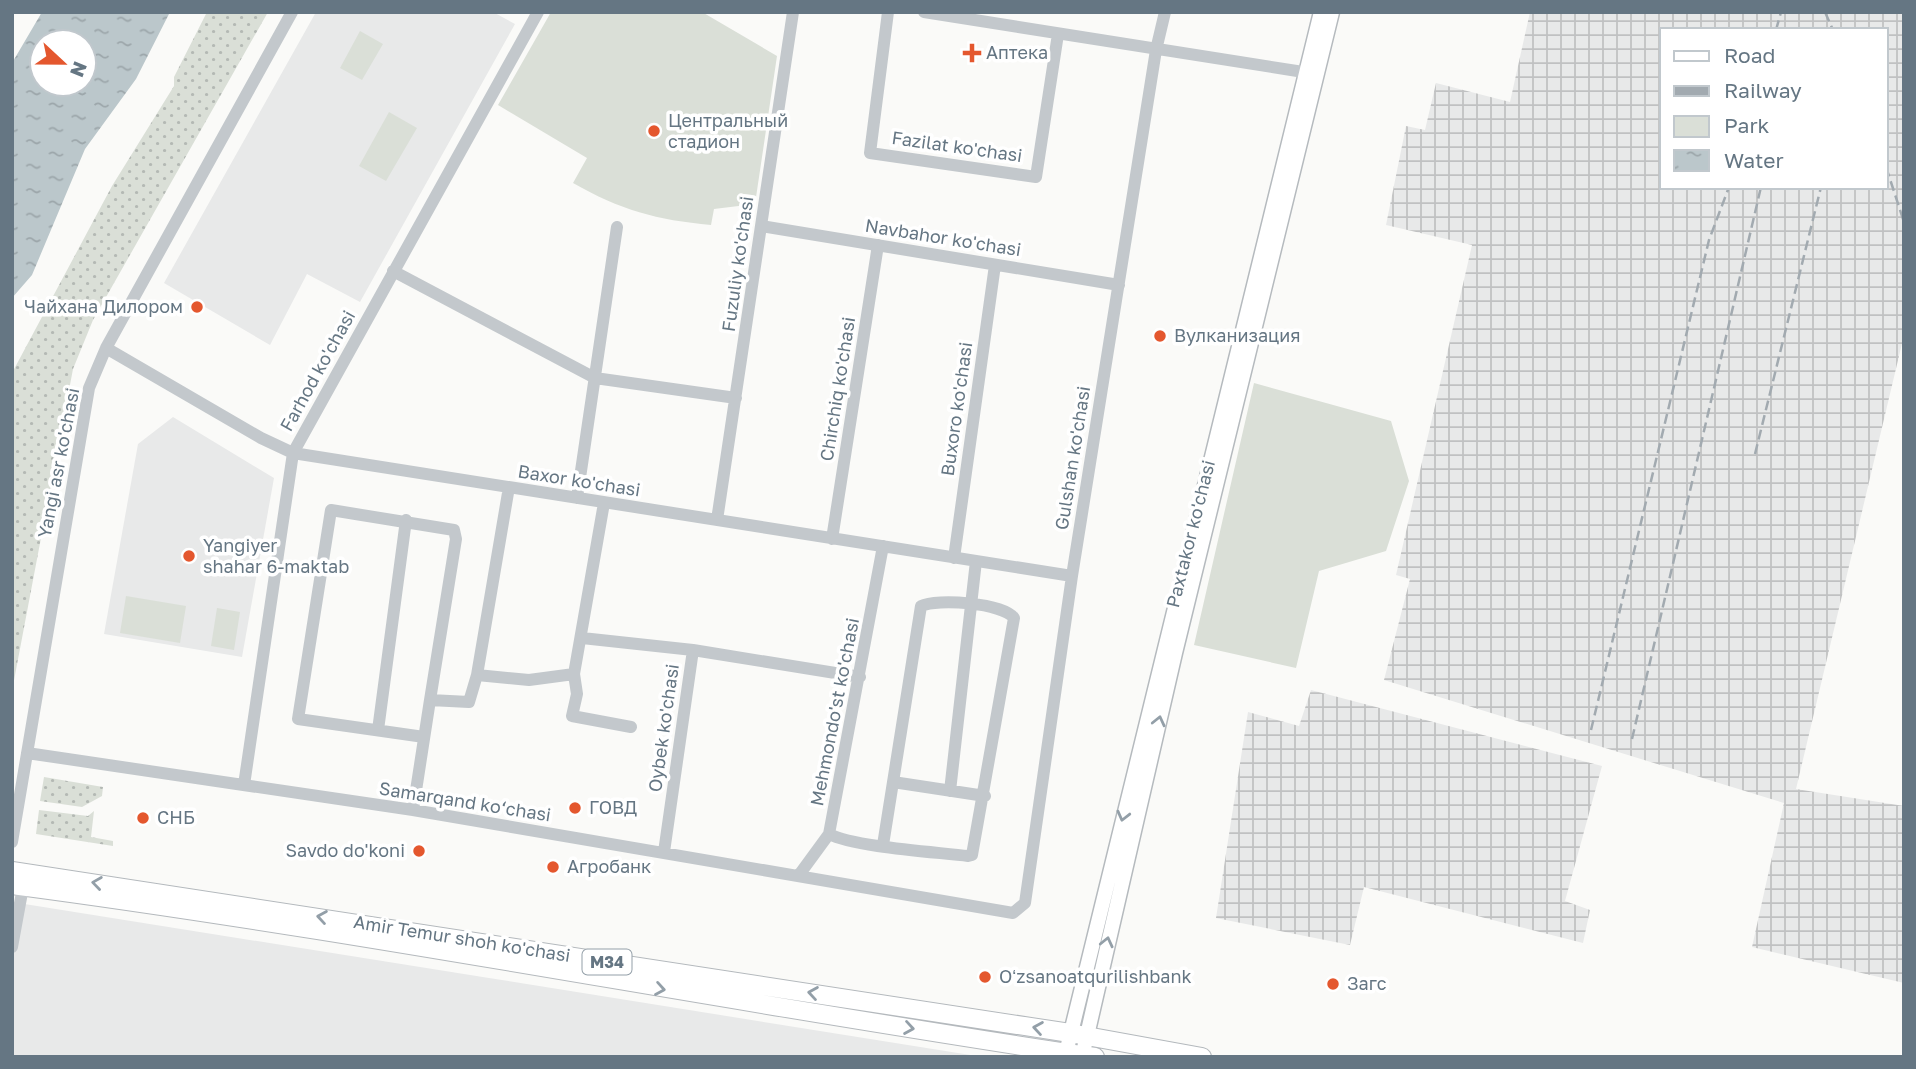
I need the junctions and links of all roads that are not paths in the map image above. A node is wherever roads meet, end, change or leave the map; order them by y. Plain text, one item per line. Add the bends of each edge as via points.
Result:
1 (292, 12) edge
2 (538, 12) edge
3 (793, 12) edge
4 (888, 12) edge
5 (924, 12) edge
6 (1165, 12) edge
7 (1321, 12) edge
8 (1332, 12) edge
9 (977, 17) edge
10 (1058, 34) junction
11 (1156, 50) junction
12 (1311, 73) junction
13 (761, 226) junction
14 (618, 227) dead end
15 (878, 245) junction
16 (995, 265) junction
17 (393, 271) junction
18 (1118, 285) junction
19 (106, 348) junction
20 (595, 378) junction
21 (736, 398) junction
22 (293, 453) junction
23 (509, 487) junction
24 (577, 498) junction
25 (604, 502) junction
26 (406, 520) junction
27 (717, 520) junction
28 (832, 538) junction
29 (883, 546) junction
30 (954, 558) junction
31 (976, 561) junction
32 (1072, 576) junction
33 (970, 603) junction
34 (582, 638) junction
35 (693, 650) junction
36 (574, 674) junction
37 (477, 675) junction
38 (860, 677) junction
39 (430, 700) junction
40 (631, 727) dead end
41 (378, 730) junction
42 (424, 737) junction
43 (27, 753) junction
44 (893, 782) junction
45 (244, 785) junction
46 (950, 791) junction
47 (985, 796) junction
48 (412, 810) junction
49 (829, 834) junction
50 (12, 842) edge
51 (883, 845) junction
52 (664, 852) junction
53 (12, 871) edge
54 (799, 875) junction
55 (18, 886) edge
56 (1021, 910) joint
57 (12, 947) edge
58 (735, 981) junction
59 (733, 1001) junction
60 (1078, 1035) junction
61 (1078, 1056) edge
62 (1202, 1057) edge

1 - 19 street, Yangi asr ko'chasi
2 - 17 street, Farhod ko'chasi
3 - 13 street, Fuzuliy ko'chasi
4 - 10 street, Fazilat ko'chasi via 870,153 1037,177
5 - 9 street
6 - 11 street, Gulshan ko'chasi
7 - 12 main road, Paxtakor ko'chasi
8 - 12 main road, Paxtakor ko'chasi
9 - 10 street
10 - 11 street
11 - 12 street
11 - 18 street, Gulshan ko'chasi
12 - 60 main road, Paxtakor ko'chasi via 1178,639
13 - 15 street, Navbahor ko'chasi
13 - 21 street, Fuzuliy ko'chasi
14 - 20 street
15 - 16 street, Navbahor ko'chasi
15 - 28 street, Chirchiq ko'chasi
16 - 18 street, Navbahor ko'chasi
16 - 30 street, Buxoro ko'chasi
17 - 20 street
17 - 22 street, Farhod ko'chasi
18 - 32 street, Gulshan ko'chasi
19 - 22 street, Baxor ko'chasi
19 - 43 street, Yangi asr ko'chasi via 89,388
20 - 21 street
20 - 24 street
21 - 27 street, Fuzuliy ko'chasi
22 - 23 street, Baxor ko'chasi
22 - 45 street, Farhod ko'chasi
23 - 24 street, Baxor ko'chasi
23 - 37 street
24 - 25 street, Baxor ko'chasi
25 - 27 street, Baxor ko'chasi
25 - 34 street
26 - 39 street via 454,530 456,539
26 - 41 street
26 - 41 street via 331,510 298,719
27 - 28 street, Baxor ko'chasi
28 - 29 street, Baxor ko'chasi
29 - 30 street, Baxor ko'chasi
29 - 38 street, Mehmondo'st ko'chasi
30 - 31 street, Baxor ko'chasi
31 - 32 street, Baxor ko'chasi
31 - 33 street
32 - 56 street, Gulshan ko'chasi
33 - 44 street via 920,606
33 - 46 street
33 - 47 street via 1007,610 1014,618
34 - 35 street
34 - 36 street
35 - 38 street
35 - 52 street, Oybek ko'chasi
36 - 37 street via 529,680
36 - 40 street via 577,694 572,716
37 - 39 street via 469,702
38 - 49 street, Mehmondo'st ko'chasi
39 - 42 street
41 - 42 street
42 - 48 street
43 - 45 street, Samarqand ko‘chasi
43 - 50 street, Yangi asr ko'chasi
44 - 46 street
44 - 51 street
45 - 48 street, Samarqand ko‘chasi
46 - 47 street
47 - 51 street via 972,855
48 - 52 street, Samarqand ko‘chasi
49 - 51 street
49 - 54 street, Mehmondo'st ko'chasi
52 - 54 street, Samarqand ko‘chasi
58 -> 53 highway, Amir Temur shoh ko'chasi / M34
54 - 56 street, Samarqand ko‘chasi via 1013,913
55 - 57 street
55 -> 59 highway, Amir Temur shoh ko'chasi / M34 via 246,919
58 - 59 highway
60 -> 58 highway, Amir Temur shoh ko'chasi / M34
59 -> 61 highway, Amir Temur shoh ko'chasi / M34
60 - 61 main road, Paxtakor ko'chasi
60 - 62 highway, Amir Temur shoh ko'chasi / M34

